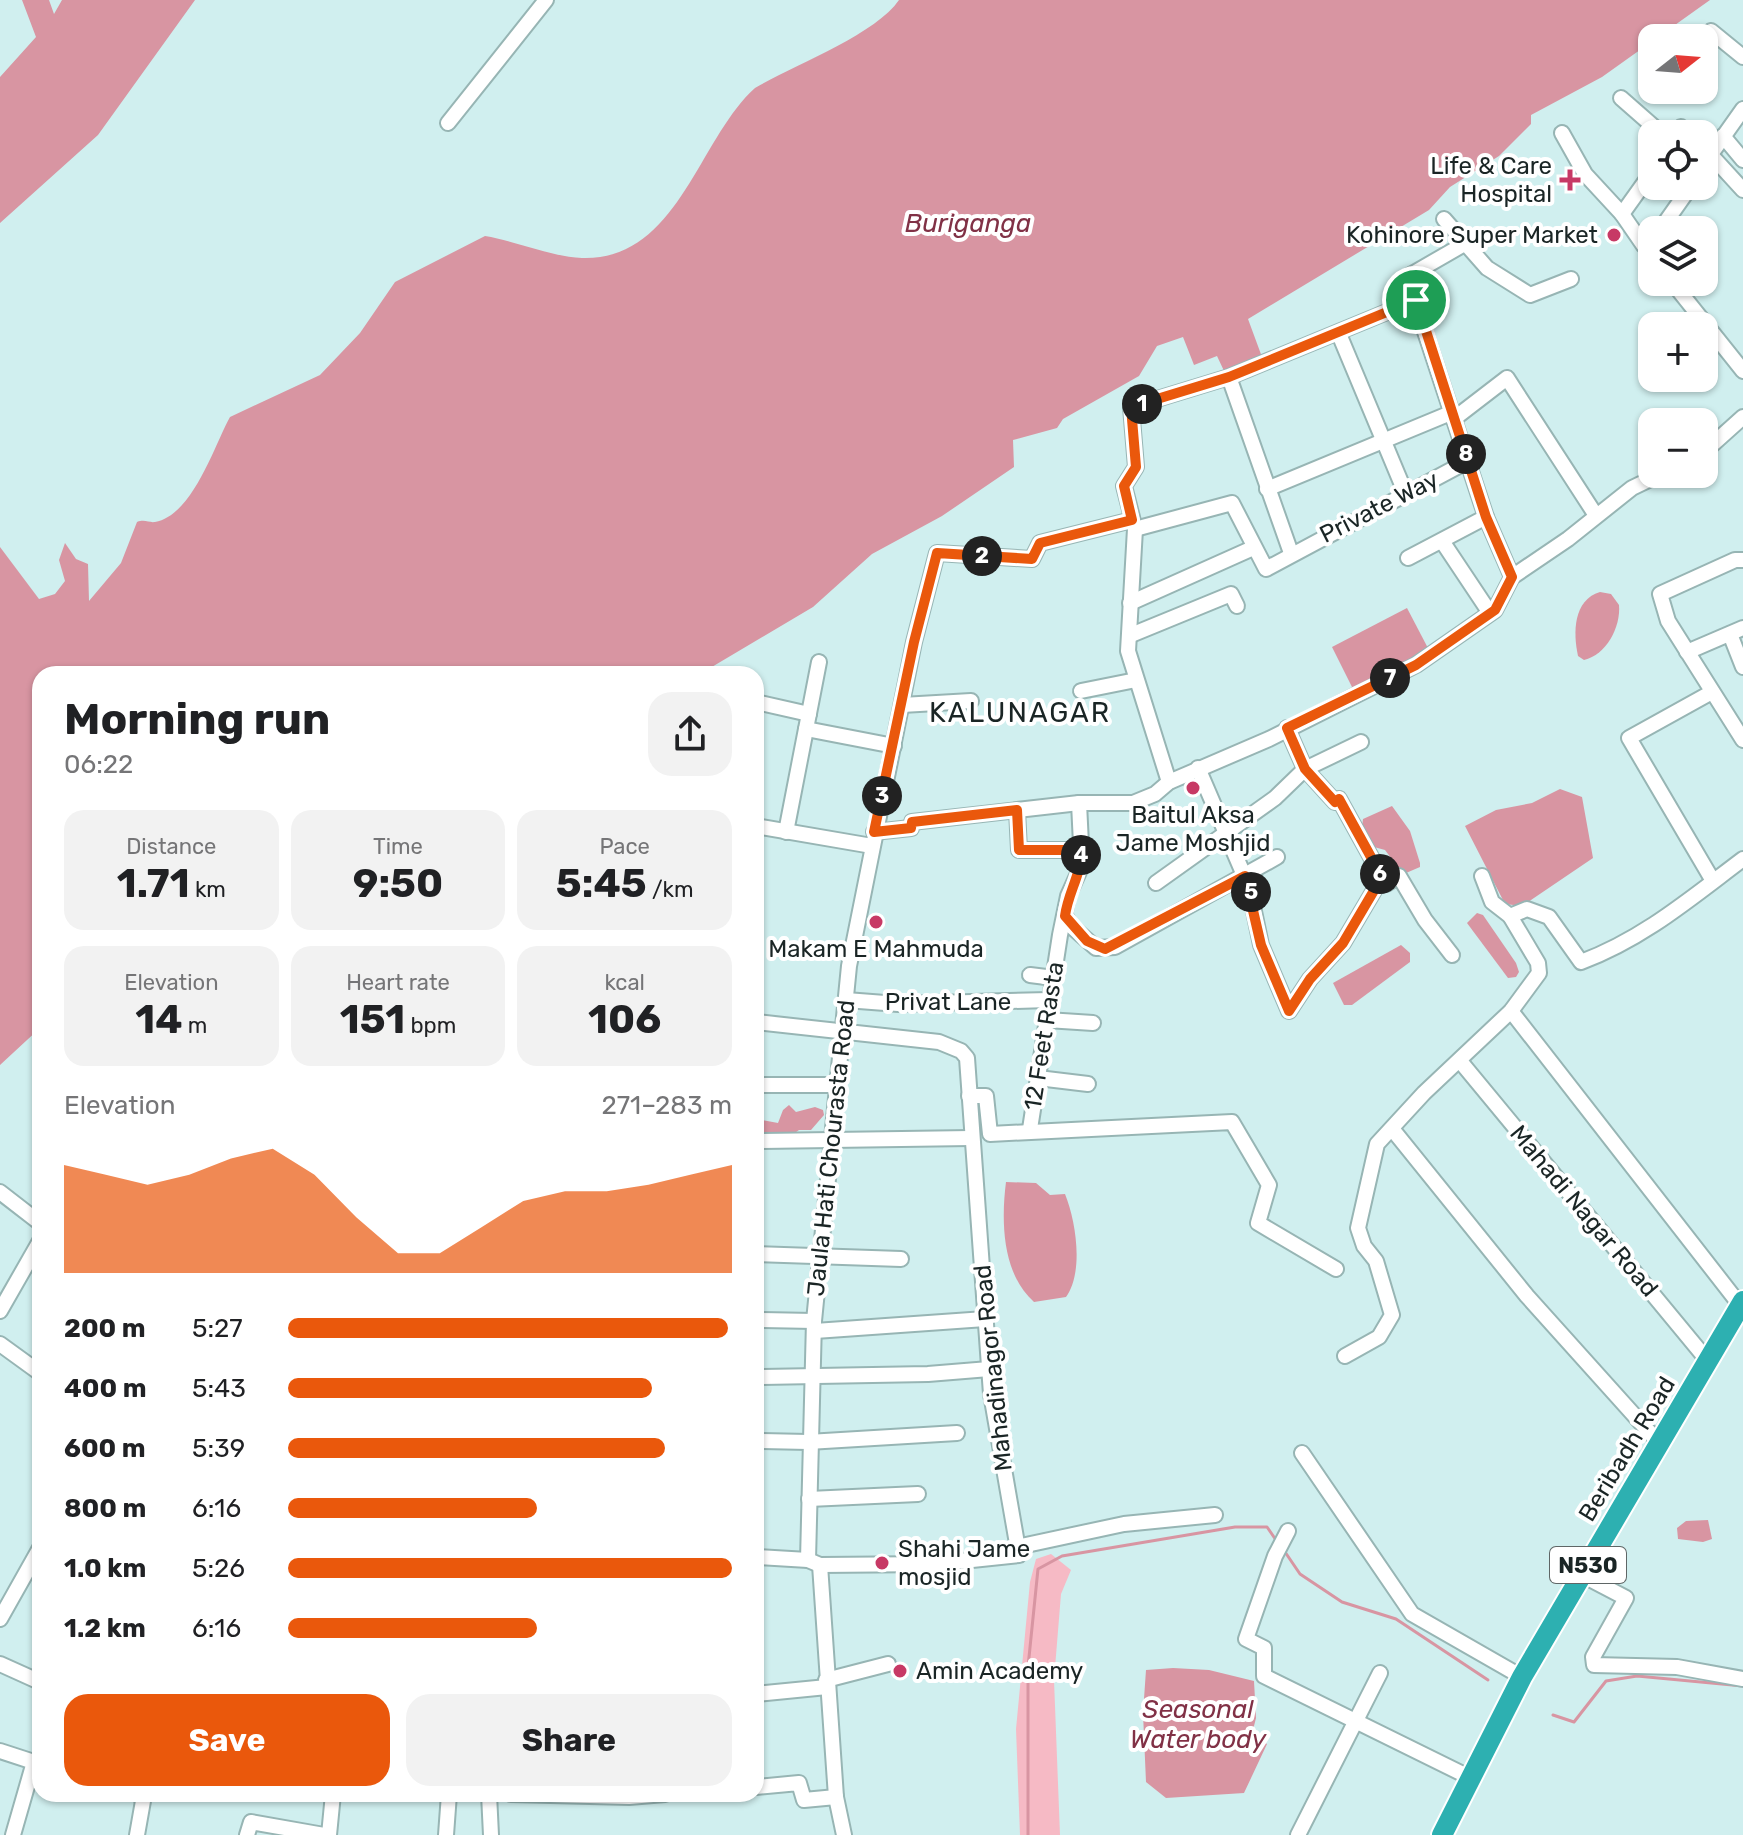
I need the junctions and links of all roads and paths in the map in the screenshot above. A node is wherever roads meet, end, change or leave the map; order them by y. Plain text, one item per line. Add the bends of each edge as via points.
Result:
1 (546, 0) edge
2 (1718, 37) edge
3 (1743, 57) edge
4 (1621, 98) dead end
5 (1743, 109) edge
6 (1646, 120) edge
7 (448, 123) dead end
8 (1562, 133) dead end
9 (1723, 136) junction
10 (1718, 143) edge
11 (1743, 160) edge
12 (1718, 168) edge
13 (1743, 190) edge
14 (1638, 192) edge
15 (1622, 214) junction
16 (1444, 219) dead end
17 (1638, 234) edge
18 (1466, 243) junction
19 (1571, 279) dead end
20 (1686, 296) edge
21 (1416, 300) junction
22 (1339, 334) junction
23 (1738, 350) edge
24 (1743, 371) edge
25 (1229, 377) junction
26 (1454, 415) junction
27 (1743, 417) edge
28 (1718, 439) edge
29 (1381, 440) junction
30 (1468, 461) junction
31 (1638, 485) edge
32 (1267, 489) junction
33 (1405, 492) junction
34 (1595, 514) junction
35 (1486, 517) junction
36 (1134, 524) junction
37 (1442, 541) junction
38 (1253, 548) junction
39 (1291, 553) junction
40 (1408, 558) dead end
41 (1743, 560) edge
42 (1512, 577) junction
43 (1130, 603) junction
44 (1237, 606) dead end
45 (1490, 613) junction
46 (1736, 631) edge
47 (1131, 635) junction
48 (1687, 652) junction
49 (819, 662) dead end
50 (1743, 667) edge
51 (1136, 680) junction
52 (1081, 691) dead end
53 (1712, 692) junction
54 (971, 701) dead end
55 (764, 705) edge
56 (902, 705) junction
57 (807, 721) junction
58 (1287, 728) junction
59 (1743, 740) edge
60 (1361, 742) dead end
61 (894, 746) junction
62 (1198, 768) junction
63 (1305, 769) junction
64 (1169, 782) junction
65 (1079, 803) junction
66 (1017, 810) junction
67 (764, 828) edge
68 (786, 832) junction
69 (1227, 834) junction
70 (873, 839) junction
71 (1081, 850) junction
72 (1277, 857) dead end
73 (1743, 859) edge
74 (1245, 876) junction
75 (1482, 876) dead end
76 (1382, 877) junction
77 (1713, 881) junction
78 (1156, 883) dead end
79 (1065, 916) junction
80 (1510, 916) junction
81 (1452, 955) dead end
82 (1030, 975) dead end
83 (1054, 978) junction
84 (846, 1000) junction
85 (1049, 1000) junction
86 (1511, 1011) junction
87 (1047, 1020) junction
88 (764, 1023) edge
89 (1093, 1023) dead end
90 (844, 1033) junction
91 (1460, 1061) junction
92 (1038, 1078) junction
93 (1088, 1084) dead end
94 (764, 1085) edge
95 (837, 1085) junction
96 (969, 1096) junction
97 (1030, 1129) junction
98 (1393, 1130) junction
99 (971, 1138) junction
100 (832, 1140) junction
101 (764, 1141) edge
102 (0, 1192) edge
103 (32, 1217) edge
104 (764, 1254) edge
105 (820, 1254) junction
106 (32, 1255) edge
107 (901, 1259) dead end
108 (1336, 1269) dead end
109 (1742, 1303) edge
110 (0, 1311) edge
111 (985, 1319) junction
112 (764, 1321) edge
113 (814, 1326) junction
114 (0, 1344) edge
115 (1345, 1356) dead end
116 (1708, 1361) junction
117 (32, 1367) edge
118 (989, 1369) junction
119 (813, 1376) junction
120 (764, 1377) edge
121 (957, 1433) dead end
122 (764, 1441) edge
123 (808, 1442) junction
124 (1660, 1444) junction
125 (1302, 1453) dead end
126 (918, 1494) dead end
127 (809, 1499) junction
128 (1215, 1515) dead end
129 (1286, 1534) dead end
130 (1018, 1551) junction
131 (764, 1558) edge
132 (32, 1561) edge
133 (814, 1562) junction
134 (1582, 1575) junction
135 (4, 1599) edge
136 (0, 1619) edge
137 (0, 1664) edge
138 (888, 1664) dead end
139 (1380, 1673) dead end
140 (1522, 1677) junction
141 (32, 1678) edge
142 (1743, 1679) edge
143 (826, 1683) junction
144 (764, 1693) edge
145 (1354, 1720) junction
146 (0, 1751) edge
147 (32, 1761) edge
148 (32, 1778) edge
149 (1471, 1778) junction
150 (764, 1786) edge
151 (836, 1797) junction
152 (143, 1802) edge
153 (332, 1802) edge
154 (448, 1802) edge
155 (489, 1802) edge
156 (13, 1835) edge
157 (137, 1835) edge
158 (247, 1835) edge
159 (326, 1835) edge
160 (446, 1835) edge
161 (491, 1835) edge
162 (844, 1835) edge
163 (1298, 1835) edge
164 (1442, 1835) edge

1 - 7 street
2 - 3 street
4 - 6 street
5 - 9 street
8 - 15 street via 1585,174
9 - 10 street
9 - 11 street
12 - 13 street
14 - 15 street
15 - 17 street
16 - 18 street
18 - 19 street via 1487,268 1530,295
18 - 21 street via 1407,277
20 - 23 street
21 - 22 street
21 - 26 street
22 - 25 street
22 - 29 street
23 - 24 street
25 - 32 street
25 - 36 street via 1131,407 1136,467 1124,486
26 - 29 street
26 - 30 street
26 - 34 street via 1507,378
27 - 28 street
29 - 32 street
29 - 33 street
30 - 33 street, Private Way
30 - 35 street
31 - 34 street
32 - 39 street
33 - 39 street, Private Way
34 - 42 street
35 - 37 street
35 - 42 street
36 - 38 street via 1232,503
36 - 43 street
36 - 56 street, Jaula Hati Chourasta Road via 1040,543 1032,559 937,553
37 - 40 street
37 - 45 street
38 - 39 street, Private Way via 1266,569
38 - 43 street
41 - 48 street via 1660,594 1668,621
42 - 45 street
43 - 47 street
44 - 47 street via 1231,594
45 - 58 street via 1416,665
46 - 48 street
46 - 50 street
47 - 51 street via 1128,651
48 - 53 street
49 - 57 street
51 - 52 street
51 - 64 street
53 - 59 street
53 - 77 street via 1629,738
54 - 56 street
55 - 57 street
56 - 61 street, Jaula Hati Chourasta Road
57 - 61 street
57 - 68 street
58 - 62 street
58 - 63 street
60 - 63 street
61 - 70 street, Jaula Hati Chourasta Road
62 - 64 street
62 - 69 street
63 - 69 street
63 - 76 street via 1335,802 1339,799
64 - 65 street via 1133,803
65 - 66 street
65 - 71 street, 12 Feet Rasta
66 - 70 street via 912,822 911,828
66 - 71 street via 1019,850
67 - 68 street
68 - 70 street
69 - 74 street
69 - 78 street
70 - 84 street, Jaula Hati Chourasta Road
71 - 79 street, 12 Feet Rasta via 1082,865
72 - 74 street
73 - 77 street
74 - 76 street via 1261,945 1289,1011 1343,943
74 - 79 street via 1105,949 1087,941
75 - 80 street via 1492,902
76 - 81 street via 1386,884 1399,876
77 - 80 street via 1620,948 1581,962 1549,917 1527,909
79 - 83 street, 12 Feet Rasta
80 - 86 street via 1539,973
82 - 83 street
83 - 85 street, 12 Feet Rasta
84 - 85 street, Privat Lane
84 - 90 street, Jaula Hati Chourasta Road
85 - 87 street, 12 Feet Rasta
86 - 91 street
86 - 109 street
87 - 89 street
87 - 92 street, 12 Feet Rasta
88 - 90 street
90 - 95 street, Jaula Hati Chourasta Road
90 - 96 street, Mahadinagor Road via 939,1042 961,1051 967,1058
91 - 98 street
91 - 116 street, Mahadi Nagar Road
92 - 93 street
92 - 97 street, 12 Feet Rasta
94 - 95 street
95 - 100 street, Jaula Hati Chourasta Road
96 - 97 street via 986,1096 990,1134
96 - 99 street, Mahadinagor Road
97 - 108 street via 1232,1122 1269,1185 1258,1223
98 - 115 street via 1377,1144 1358,1228 1376,1261 1392,1315 1379,1337
98 - 124 street via 1527,1296
99 - 100 street
99 - 111 street, Mahadinagor Road
100 - 101 street
100 - 105 street, Jaula Hati Chourasta Road
102 - 103 street
104 - 105 street
105 - 107 street
105 - 113 street, Jaula Hati Chourasta Road
106 - 110 street
109 - 116 highway, Beribadh Road / N530
111 - 113 street
111 - 118 street, Mahadinagor Road
112 - 113 street
113 - 119 street, Jaula Hati Chourasta Road
114 - 117 street
116 - 124 highway, Beribadh Road / N530
118 - 119 street
118 - 130 street, Mahadinagor Road
119 - 120 street
119 - 123 street, Jaula Hati Chourasta Road
121 - 123 street
122 - 123 street
123 - 127 street, Jaula Hati Chourasta Road
124 - 134 highway, Beribadh Road / N530
125 - 140 street via 1412,1614
126 - 127 street
127 - 133 street, Jaula Hati Chourasta Road
128 - 130 street via 1124,1524
129 - 145 street via 1246,1639 1264,1648 1264,1676
130 - 133 street via 934,1564
131 - 133 street
132 - 135 street
133 - 143 street, Jaula Hati Chourasta Road
134 - 140 highway, Beribadh Road / N530
134 - 142 street via 1626,1598 1593,1657 1594,1665 1677,1667
135 - 136 street
137 - 141 street
138 - 143 street
139 - 145 street
140 - 149 highway, Beribadh Road / N530
143 - 144 street
143 - 151 street, Jaula Hati Chourasta Road
145 - 149 street
145 - 163 street
146 - 147 street
148 - 156 street
149 - 164 highway, Beribadh Road / N530
150 - 151 street via 799,1783 804,1800
151 - 162 street, Jaula Hati Chourasta Road
152 - 157 street
153 - 159 street
154 - 160 street
155 - 161 street
158 - 159 street via 251,1822

